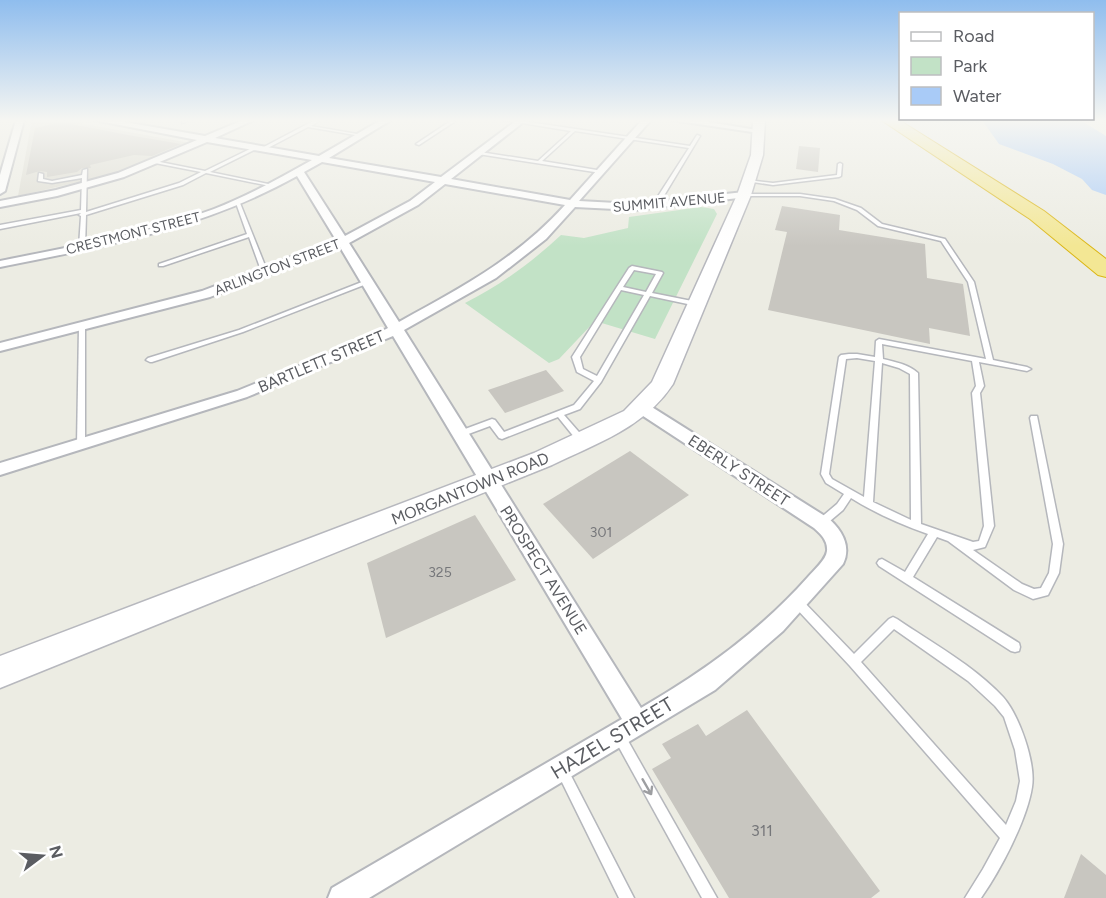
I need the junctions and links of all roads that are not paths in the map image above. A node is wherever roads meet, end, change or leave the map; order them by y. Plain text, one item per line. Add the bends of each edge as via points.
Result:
1 (3, 162) edge
2 (157, 162) joint
3 (227, 162) edge
4 (314, 162) edge
5 (335, 162) edge
6 (468, 162) edge
7 (539, 162) edge
8 (610, 162) edge
9 (682, 162) edge
10 (755, 162) edge
11 (965, 162) edge
12 (977, 162) edge
13 (840, 164) dead end
14 (84, 170) dead end
15 (299, 171) junction
16 (205, 172) junction
17 (601, 172) junction
18 (41, 174) dead end
19 (85, 181) junction
20 (443, 181) junction
21 (273, 186) junction
22 (746, 188) junction
23 (0, 191) edge
24 (237, 202) junction
25 (0, 204) edge
26 (574, 204) junction
27 (656, 204) junction
28 (82, 213) junction
29 (0, 227) edge
30 (250, 235) junction
31 (342, 242) junction
32 (82, 247) junction
33 (1106, 258) edge
34 (0, 264) edge
35 (161, 266) dead end
36 (1106, 270) edge
37 (265, 273) junction
38 (367, 282) junction
39 (620, 288) junction
40 (648, 294) junction
41 (697, 304) junction
42 (82, 327) junction
43 (395, 328) junction
44 (0, 347) edge
45 (975, 359) junction
46 (150, 360) dead end
47 (879, 361) junction
48 (990, 362) junction
49 (1027, 369) dead end
50 (598, 380) junction
51 (642, 408) junction
52 (559, 414) junction
53 (1034, 418) dead end
54 (460, 434) junction
55 (583, 441) junction
56 (81, 444) junction
57 (0, 469) edge
58 (489, 481) junction
59 (849, 494) junction
60 (868, 504) junction
61 (916, 526) junction
62 (827, 529) junction
63 (934, 533) junction
64 (952, 540) junction
65 (882, 563) dead end
66 (907, 578) junction
67 (797, 602) junction
68 (1015, 647) dead end
69 (854, 662) junction
70 (0, 672) edge
71 (628, 730) junction
72 (562, 769) junction
73 (1007, 836) junction
74 (974, 897) edge
75 (342, 898) edge
76 (627, 898) edge
77 (710, 898) edge

1 - 23 street
2 - 16 lane
2 - 19 street
3 - 16 lane
4 - 15 street, CRESTMONT STREET
5 - 20 street, SUMMIT AVENUE
6 - 20 street, ARLINGTON STREET
7 - 17 lane
8 - 17 street, BARTLETT STREET
9 - 27 lane
10 - 22 main road, MORGANTOWN ROAD
11 - 36 highway
12 - 33 highway
13 - 22 lane via 839,176
14 - 19 lane
15 - 21 street, CRESTMONT STREET
15 - 31 street, PROSPECT AVENUE
16 - 21 lane
16 - 28 lane via 160,192
17 - 26 street, BARTLETT STREET
18 - 19 lane via 40,180 47,182
19 - 25 street
19 - 28 lane
20 - 26 street, SUMMIT AVENUE
20 - 31 street, ARLINGTON STREET via 414,204
21 - 24 street, CRESTMONT STREET
22 - 27 street, SUMMIT AVENUE
22 - 41 main road, MORGANTOWN ROAD
22 - 48 lane via 835,200 859,209 880,225 943,240 970,282
24 - 30 lane
24 - 32 street, CRESTMONT STREET via 160,230
26 - 27 street, SUMMIT AVENUE via 622,208
26 - 43 street, BARTLETT STREET via 511,262
28 - 29 lane
28 - 32 lane
30 - 35 lane
30 - 37 lane
31 - 37 street, ARLINGTON STREET
31 - 38 street, PROSPECT AVENUE
32 - 34 street, CRESTMONT STREET
37 - 42 street, ARLINGTON STREET via 183,301
38 - 43 street, PROSPECT AVENUE
38 - 46 lane via 242,331
39 - 40 lane
39 - 40 lane via 632,268 660,273
39 - 50 lane via 576,357 580,369
40 - 41 lane
40 - 50 lane
41 - 51 main road, MORGANTOWN ROAD via 662,384
42 - 44 street, ARLINGTON STREET
42 - 56 lane
43 - 54 street, PROSPECT AVENUE
43 - 56 street, BARTLETT STREET via 376,340 242,394
45 - 47 lane via 879,341
45 - 48 lane
45 - 64 lane via 989,526 982,544 973,546
47 - 59 lane via 843,357 825,474
47 - 60 lane
47 - 61 lane via 907,367 914,373
48 - 49 lane
50 - 52 lane via 577,407
51 - 55 main road, MORGANTOWN ROAD
51 - 62 street, EBERLY STREET
52 - 54 lane via 502,436 492,422
52 - 55 lane
53 - 64 lane via 1058,544 1054,573 1044,592 1033,594 1018,587
54 - 58 street, PROSPECT AVENUE
55 - 58 main road, MORGANTOWN ROAD
56 - 57 street, BARTLETT STREET
58 - 70 main road, MORGANTOWN ROAD
58 - 71 street, PROSPECT AVENUE
59 - 60 lane
59 - 62 lane
60 - 61 lane
61 - 63 lane
62 - 67 street, HAZEL STREET via 838,547 836,558
63 - 64 lane
63 - 66 lane
65 - 66 lane
66 - 68 lane
67 - 69 lane
67 - 71 street, HAZEL STREET via 749,650 707,682
69 - 73 lane
69 - 73 lane via 893,622 990,692 1002,705 1018,736 1027,786
71 - 72 street, HAZEL STREET
71 -> 77 lane
72 - 75 street, HAZEL STREET
72 - 76 lane
73 - 74 lane via 991,872

